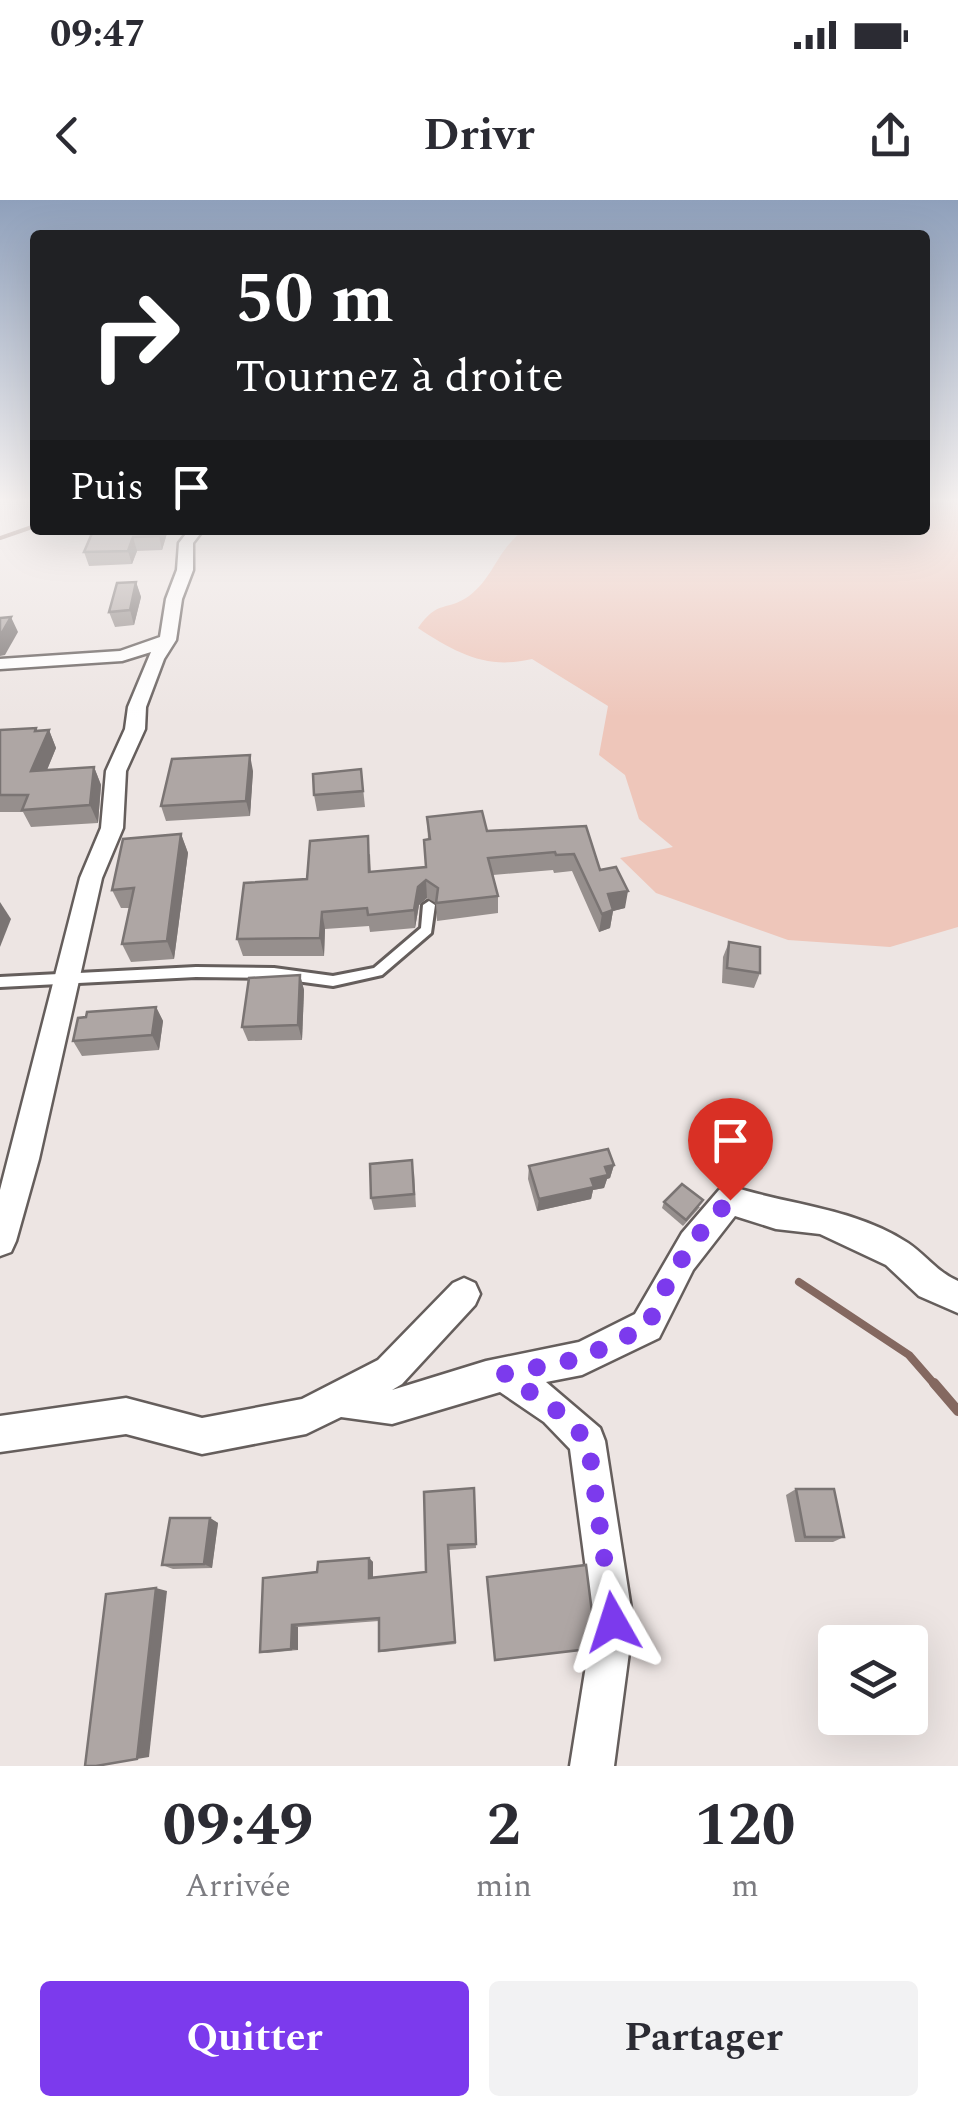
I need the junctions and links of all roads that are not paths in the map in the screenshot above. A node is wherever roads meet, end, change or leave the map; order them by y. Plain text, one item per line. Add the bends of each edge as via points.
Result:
1 (181, 571) edge
2 (168, 640) junction
3 (0, 664) edge
4 (429, 904) dead end
5 (69, 978) junction
6 (0, 982) edge
7 (0, 1241) edge
8 (464, 1294) dead end
9 (958, 1297) edge
10 (504, 1374) junction
11 (339, 1399) junction
12 (0, 1434) edge
13 (592, 1766) edge

1 - 2 street
2 - 3 street via 122,656
2 - 5 street via 116,771 112,828 91,878
4 - 5 lane via 427,930 378,972 333,981 196,972
5 - 6 lane
5 - 7 street
8 - 11 street via 390,1372
9 - 10 street via 930,1285 897,1254 822,1220 730,1200 668,1277 648,1326 582,1358
10 - 11 street via 392,1407
10 - 13 street via 588,1441 613,1622
11 - 12 street via 306,1416 202,1436 126,1416

